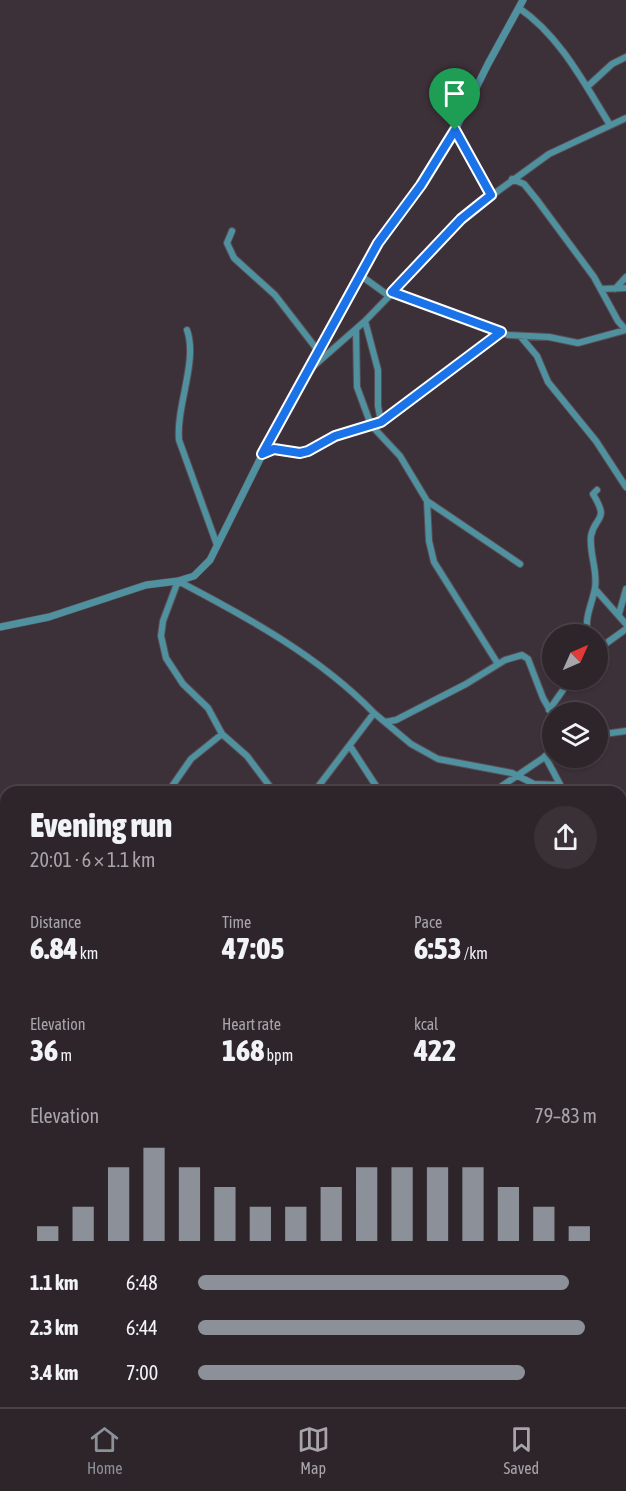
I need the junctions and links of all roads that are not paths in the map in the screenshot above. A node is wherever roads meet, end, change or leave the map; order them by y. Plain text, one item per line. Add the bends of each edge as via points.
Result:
1 (523, 0) edge
2 (519, 8) junction
3 (626, 57) edge
4 (586, 87) junction
5 (626, 118) edge
6 (610, 125) junction
7 (455, 130) junction
8 (530, 167) junction
9 (512, 179) junction
10 (526, 186) junction
11 (491, 195) junction
12 (232, 231) dead end
13 (360, 275) junction
14 (626, 277) edge
15 (626, 288) edge
16 (601, 289) junction
17 (615, 289) junction
18 (391, 294) junction
19 (365, 321) junction
20 (187, 330) dead end
21 (356, 330) junction
22 (626, 330) edge
23 (501, 332) junction
24 (521, 337) junction
25 (319, 352) junction
26 (303, 379) junction
27 (381, 422) junction
28 (371, 425) junction
29 (262, 454) junction
30 (626, 487) edge
31 (597, 490) dead end
32 (427, 501) junction
33 (217, 546) junction
34 (520, 564) dead end
35 (178, 581) junction
36 (595, 589) junction
37 (626, 589) edge
38 (619, 614) junction
39 (588, 624) edge
40 (626, 624) edge
41 (0, 627) edge
42 (626, 629) edge
43 (608, 642) edge
44 (498, 664) junction
45 (546, 702) edge
46 (374, 713) junction
47 (385, 722) junction
48 (626, 731) edge
49 (608, 733) edge
50 (222, 734) junction
51 (350, 746) junction
52 (542, 759) edge
53 (554, 768) edge
54 (518, 776) junction
55 (560, 785) joint
56 (172, 786) edge
57 (270, 786) edge
58 (319, 786) edge
59 (376, 786) edge
60 (502, 786) edge

1 - 2 street
2 - 4 street via 554,39
2 - 7 street
3 - 4 street
4 - 6 street
5 - 6 street
6 - 8 street via 549,153
7 - 11 street
7 - 13 street
8 - 9 street
8 - 10 street
9 - 10 street
9 - 11 street
10 - 16 street
11 - 18 street via 461,219
12 - 25 street via 227,243 230,254 275,295
13 - 18 street
13 - 25 street
14 - 17 street
15 - 17 street
16 - 17 street
16 - 22 street
18 - 19 street
18 - 23 street
19 - 21 street
19 - 27 street via 378,370
20 - 33 street via 190,348 179,440
21 - 26 street via 308,370
21 - 28 street via 357,387
22 - 24 street via 578,343
23 - 24 street
23 - 27 street
24 - 30 street via 537,356 548,382 596,441
25 - 26 street
26 - 29 street
27 - 28 street
28 - 29 street via 335,436 308,451 274,449
28 - 32 street via 400,456
29 - 33 street
31 - 36 street via 593,494 601,516 591,536
32 - 34 street
32 - 44 street via 434,562
33 - 35 street via 202,570
35 - 41 street via 146,585 49,617
35 - 46 street via 282,641 332,676
35 - 50 street via 163,621 162,647 183,684 208,708
36 - 38 street
36 - 39 street
37 - 38 street
38 - 40 street
42 - 43 street
44 - 45 street via 525,656
44 - 47 street via 396,720
46 - 47 street
46 - 51 street
47 - 54 street via 411,744 438,759
48 - 49 street
50 - 56 street via 191,759
50 - 57 street via 247,756
51 - 58 street
51 - 59 street
52 - 54 street
53 - 55 street
54 - 55 street via 534,784
54 - 60 street

